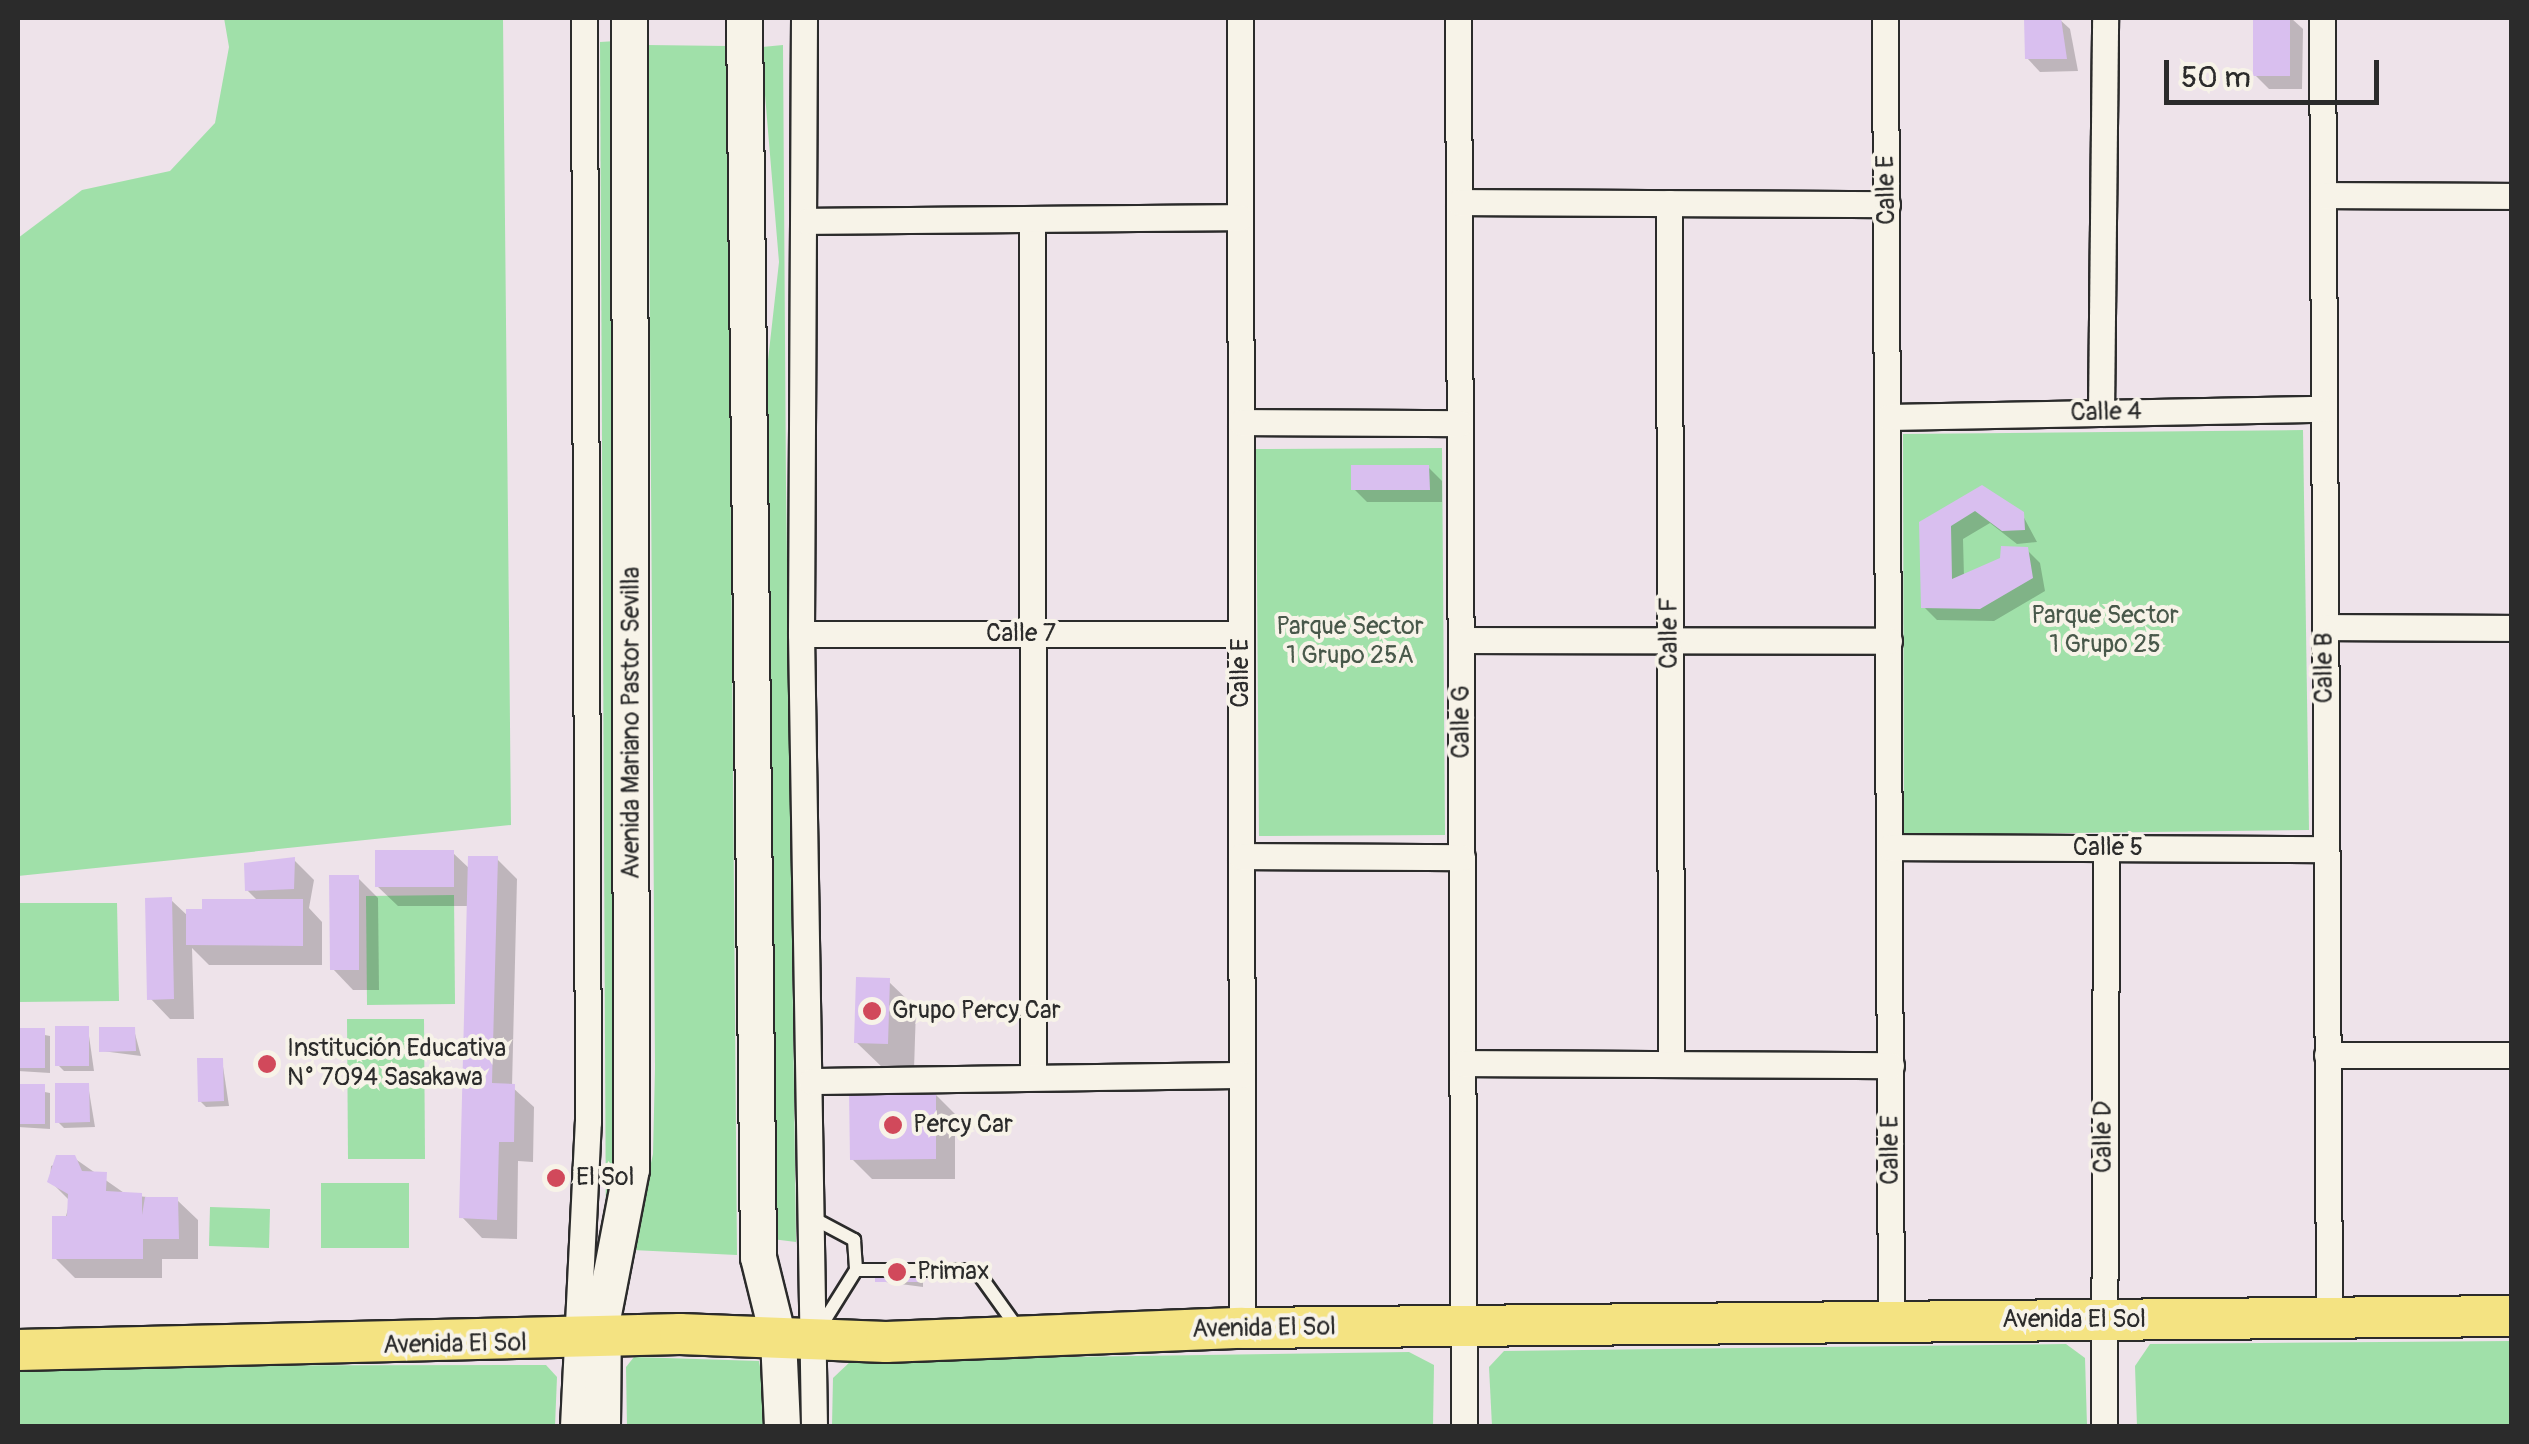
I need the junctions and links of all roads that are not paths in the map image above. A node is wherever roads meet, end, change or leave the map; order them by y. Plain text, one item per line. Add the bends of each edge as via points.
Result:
1 (584, 18) edge
2 (629, 18) edge
3 (744, 18) edge
4 (804, 18) edge
5 (1240, 18) edge
6 (1458, 18) edge
7 (1885, 18) edge
8 (2105, 18) edge
9 (2322, 18) edge
10 (2323, 195) junction
11 (2512, 196) edge
12 (1459, 202) junction
13 (1669, 203) junction
14 (1887, 204) junction
15 (1240, 217) junction
16 (1032, 219) junction
17 (807, 222) junction
18 (2324, 408) junction
19 (2101, 413) junction
20 (1888, 417) junction
21 (1241, 422) junction
22 (1460, 423) junction
23 (2325, 627) junction
24 (2512, 628) edge
25 (801, 634) junction
26 (1032, 634) junction
27 (1241, 634) junction
28 (1461, 640) junction
29 (1670, 641) junction
30 (1889, 642) junction
31 (1890, 847) junction
32 (2106, 848) junction
33 (2326, 848) junction
34 (1242, 856) junction
35 (1462, 857) junction
36 (2328, 1054) junction
37 (2512, 1055) edge
38 (1464, 1063) junction
39 (1671, 1064) junction
40 (1891, 1065) junction
41 (1242, 1075) junction
42 (1033, 1077) junction
43 (811, 1081) junction
44 (811, 1216) junction
45 (856, 1270) junction
46 (2512, 1316) edge
47 (2329, 1318) junction
48 (2103, 1320) junction
49 (1891, 1322) junction
50 (1465, 1326) junction
51 (1242, 1328) junction
52 (1023, 1336) junction
53 (794, 1340) junction
54 (587, 1341) junction
55 (18, 1350) edge
56 (573, 1426) edge
57 (602, 1426) edge
58 (782, 1426) edge
59 (814, 1426) edge
60 (1464, 1426) edge
61 (2104, 1426) edge

1 - 54 street, Avenida Mariano Pastor Sevilla
2 - 54 main road, Avenida Mariano Pastor Sevilla via 631,1169
3 - 53 main road via 758,1257
4 - 17 street
5 - 15 street, Calle E
6 - 12 street, Calle G
7 - 14 street, Calle E
8 - 19 street
9 - 10 street, Calle B
10 - 11 street
10 - 18 street, Calle B
12 - 13 street
12 - 22 street, Calle G
13 - 14 street
13 - 29 street, Calle F
14 - 20 street, Calle E
15 - 16 street
15 - 21 street, Calle E
16 - 17 street
16 - 26 street
17 - 25 street
18 - 19 street, Calle 4
18 - 23 street, Calle B
19 - 20 street, Calle 4
20 - 30 street, Calle E
21 - 22 street
21 - 27 street, Calle E
22 - 28 street, Calle G
23 - 24 street
23 - 33 street, Calle B
25 - 26 street, Calle 7
25 - 43 street
26 - 27 street, Calle 7
26 - 42 street
27 - 34 street, Calle E
28 - 29 street
28 - 35 street, Calle G
29 - 30 street
29 - 39 street, Calle F
30 - 31 street, Calle E
31 - 32 street, Calle 5
31 - 40 street, Calle E
32 - 33 street, Calle 5
32 - 48 street, Calle D
33 - 36 street, Calle B
34 - 35 street
34 - 41 street, Calle E
35 - 38 street, Calle G
36 - 37 street
36 - 47 street, Calle B
38 - 39 street
38 - 50 street, Calle G
39 - 40 street
40 - 49 street, Calle E
41 - 42 street
41 - 51 street, Calle E
42 - 43 street
43 - 44 street
44 - 45 lane via 854,1240
44 - 53 street
45 - 52 lane via 976,1270
45 - 53 lane
46 - 47 main road, Avenida El Sol
47 - 48 main road, Avenida El Sol
48 - 49 main road, Avenida El Sol
48 - 61 street, Calle D
49 - 50 main road, Avenida El Sol
50 - 51 main road, Avenida El Sol
50 - 60 street, Calle G
51 - 52 main road, Avenida El Sol
52 - 53 main road, Avenida El Sol
53 - 54 main road, Avenida El Sol
53 - 58 main road
53 - 59 street
54 - 55 main road, Avenida El Sol
54 - 56 street, Avenida Mariano Pastor Sevilla
54 - 57 main road, Avenida Mariano Pastor Sevilla

